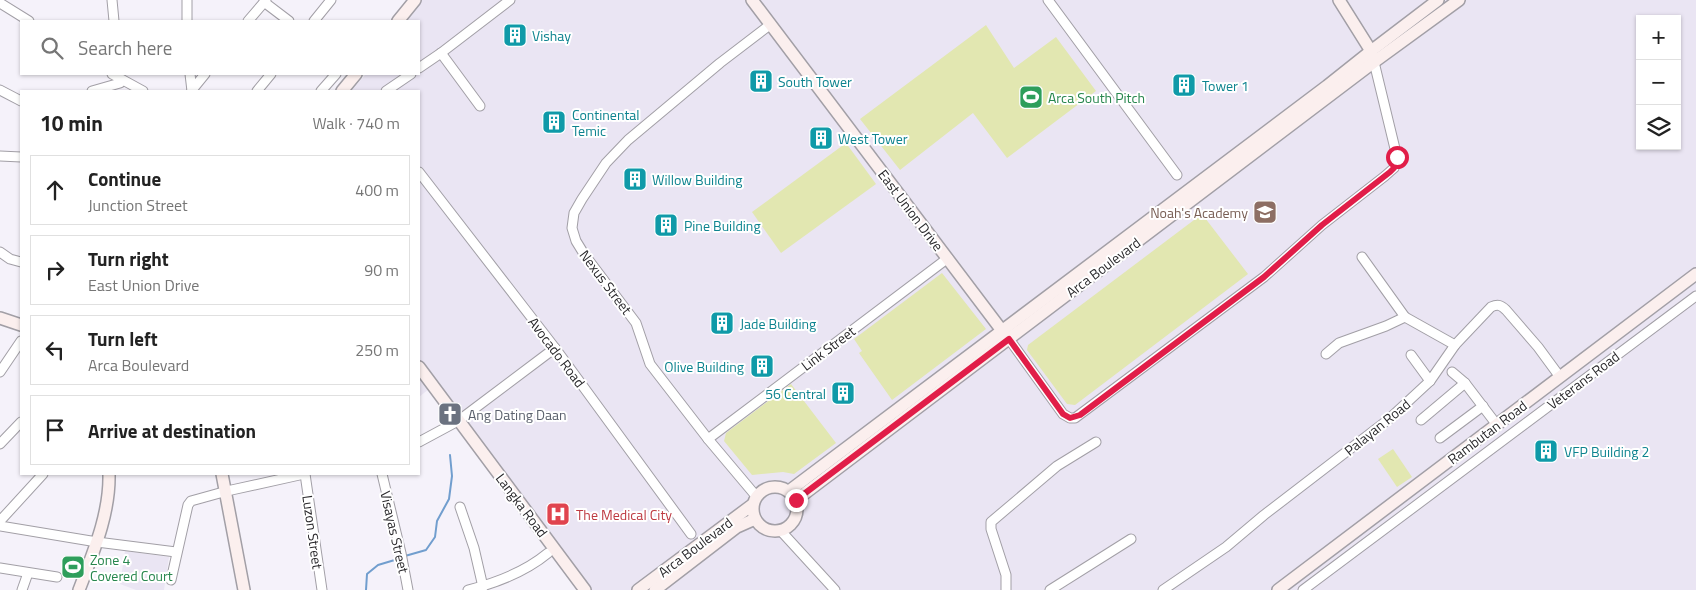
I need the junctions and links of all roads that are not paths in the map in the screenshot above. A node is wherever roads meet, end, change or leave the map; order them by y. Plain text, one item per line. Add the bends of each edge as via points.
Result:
1 (112, 0) edge
2 (186, 0) edge
3 (332, 0) edge
4 (415, 0) edge
5 (510, 0) edge
6 (752, 0) edge
7 (1048, 0) edge
8 (1338, 0) edge
9 (1438, 0) edge
10 (1459, 0) edge
11 (265, 1) edge
12 (0, 3) edge
13 (27, 20) edge
14 (114, 20) edge
15 (187, 20) edge
16 (249, 20) edge
17 (287, 20) edge
18 (315, 20) edge
19 (399, 20) edge
20 (770, 24) junction
21 (441, 53) junction
22 (1372, 56) junction
23 (420, 67) edge
24 (190, 75) edge
25 (204, 75) edge
26 (271, 75) edge
27 (335, 75) edge
28 (355, 75) edge
29 (410, 75) edge
30 (118, 80) edge
31 (0, 90) edge
32 (94, 90) edge
33 (141, 90) edge
34 (192, 90) edge
35 (258, 90) edge
36 (322, 90) edge
37 (343, 90) edge
38 (387, 90) edge
39 (20, 100) edge
40 (480, 106) dead end
41 (0, 156) edge
42 (20, 157) edge
43 (420, 173) edge
44 (1177, 175) dead end
45 (0, 252) edge
46 (1362, 257) dead end
47 (948, 258) junction
48 (20, 262) edge
49 (1696, 274) edge
50 (1696, 296) edge
51 (1405, 316) junction
52 (0, 318) edge
53 (20, 325) edge
54 (1006, 335) junction
55 (20, 342) edge
56 (1455, 346) junction
57 (555, 348) junction
58 (1326, 354) dead end
59 (1411, 355) dead end
60 (420, 368) edge
61 (0, 372) edge
62 (1452, 372) dead end
63 (1560, 377) junction
64 (1430, 381) junction
65 (1466, 383) junction
66 (1483, 406) junction
67 (1421, 420) dead end
68 (458, 421) junction
69 (20, 423) edge
70 (1497, 424) junction
71 (1440, 438) dead end
72 (708, 439) junction
73 (420, 441) edge
74 (1096, 442) dead end
75 (0, 444) edge
76 (43, 475) edge
77 (109, 475) edge
78 (222, 475) edge
79 (299, 475) edge
80 (304, 475) edge
81 (382, 475) edge
82 (227, 491) junction
83 (793, 496) junction
84 (754, 500) junction
85 (460, 506) dead end
86 (755, 519) junction
87 (0, 522) edge
88 (0, 526) edge
89 (780, 530) junction
90 (691, 534) dead end
91 (1130, 539) dead end
92 (97, 542) junction
93 (176, 552) junction
94 (548, 553) dead end
95 (0, 568) edge
96 (28, 573) junction
97 (57, 577) dead end
98 (171, 580) dead end
99 (488, 587) edge
100 (22, 590) edge
101 (79, 590) edge
102 (244, 590) edge
103 (322, 590) edge
104 (408, 590) edge
105 (468, 590) edge
106 (585, 590) edge
107 (638, 590) edge
108 (655, 590) edge
109 (835, 590) edge
110 (1006, 590) edge
111 (1050, 590) edge
112 (1163, 590) edge
113 (1278, 590) edge
114 (1303, 590) edge

1 - 14 street
2 - 15 street
3 - 18 street
4 - 19 street
5 - 21 street
6 - 20 street, East Union Drive
7 - 44 street
8 - 22 street
9 - 22 street, Arca Boulevard
10 - 22 street, Arca Boulevard
11 - 16 street
11 - 17 street
12 - 13 street
20 - 47 street, East Union Drive
20 - 72 street, Nexus Street via 628,140 606,163 574,212 572,228 576,241 636,323 650,364
21 - 23 street
21 - 40 street
22 - 54 street, Arca Boulevard via 1328,86
22 - 54 street, East Union Drive via 1397,157 1394,168 1322,225 1264,277 1080,415 1070,418 1063,414
24 - 34 street
25 - 34 street
26 - 35 street
27 - 36 street
28 - 37 street
29 - 38 street
30 - 32 street
30 - 33 street
31 - 39 street
41 - 42 street
43 - 57 street, Avocado Road
45 - 48 street via 6,258
46 - 51 street
47 - 54 street, East Union Drive
47 - 72 street, Link Street
49 - 63 street, Rambutan Road
50 - 114 street, Veterans Road
51 - 56 street
51 - 58 street via 1339,343
52 - 53 street
54 - 83 street, Arca Boulevard
55 - 61 street
56 - 63 street, Palayan Road via 1491,307 1501,305 1534,341
56 - 64 street, Palayan Road
57 - 68 street
57 - 90 street, Avocado Road
59 - 64 street
60 - 68 street, Langka Road
62 - 65 street
63 - 70 street, Rambutan Road
64 - 112 street, Palayan Road via 1389,419 1226,547
65 - 66 street
65 - 67 street
66 - 70 street
66 - 71 street
68 - 73 street
68 - 106 street, Langka Road
69 - 75 street
70 - 113 street, Rambutan Road
72 - 84 street, Nexus Street
74 - 110 street via 1057,466 991,522 1006,575
76 - 87 street
77 - 92 street via 106,506
78 - 82 street
79 - 82 street
80 - 103 street, Luzon Street
81 - 104 street, Visayas Street
82 - 93 street via 189,503
82 - 102 street
83 - 84 street via 784,488 773,486 763,489
83 - 89 street via 797,506 796,518
84 - 86 street
84 - 107 street, Arca Boulevard
85 - 99 street
86 - 89 street via 768,530
86 - 108 street, Arca Boulevard via 737,526
88 - 92 street
89 - 109 street
91 - 111 street
92 - 93 street
92 - 101 street
93 - 98 street
94 - 99 street
95 - 96 street
96 - 97 street
96 - 100 street
99 - 105 street

